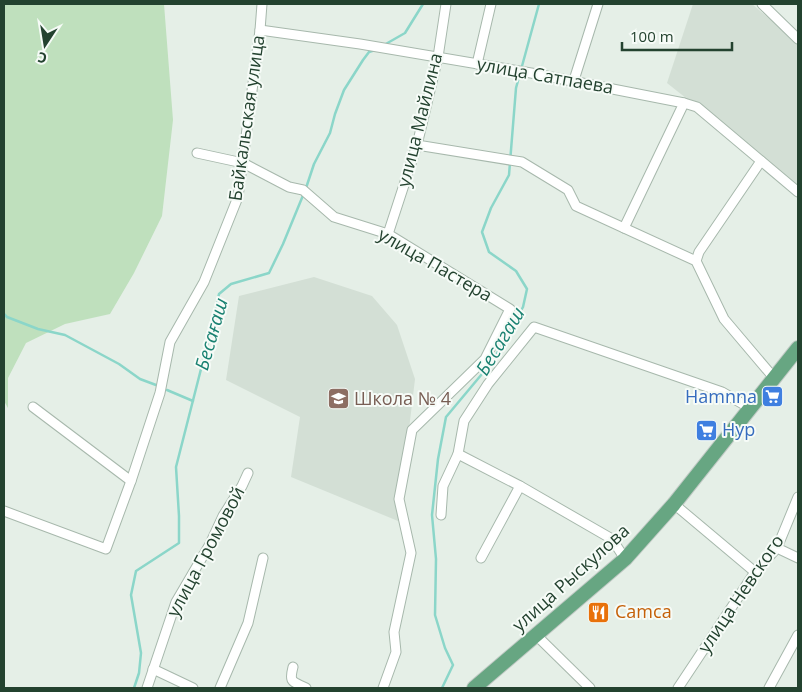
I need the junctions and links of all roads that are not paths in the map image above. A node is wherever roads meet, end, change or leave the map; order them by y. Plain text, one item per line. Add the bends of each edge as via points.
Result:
1 (262, 4) edge
2 (446, 4) edge
3 (491, 4) edge
4 (598, 4) edge
5 (762, 4) edge
6 (260, 30) junction
7 (798, 39) edge
8 (438, 58) junction
9 (478, 64) junction
10 (574, 80) junction
11 (684, 103) junction
12 (417, 145) junction
13 (197, 153) dead end
14 (761, 161) junction
15 (243, 163) junction
16 (798, 192) edge
17 (624, 228) junction
18 (388, 234) junction
19 (696, 262) junction
20 (798, 348) edge
21 (774, 378) junction
22 (33, 407) dead end
23 (750, 408) junction
24 (458, 454) junction
25 (248, 473) dead end
26 (131, 482) junction
27 (520, 486) junction
28 (798, 497) edge
29 (674, 504) junction
30 (4, 511) edge
31 (441, 515) dead end
32 (777, 548) junction
33 (263, 558) dead end
34 (481, 558) dead end
35 (798, 558) edge
36 (624, 559) junction
37 (755, 572) junction
38 (798, 635) edge
39 (536, 636) junction
40 (294, 667) dead end
41 (153, 669) junction
42 (147, 688) edge
43 (193, 688) edge
44 (220, 688) edge
45 (306, 688) edge
46 (383, 688) edge
47 (474, 688) edge
48 (590, 688) edge
49 (678, 688) edge
50 (769, 688) edge

1 - 6 street, Байкальская улица
2 - 8 street, улица Майлина
3 - 9 street
4 - 10 street
5 - 7 street
6 - 8 street, улица Сатпаева
6 - 15 street, Байкальская улица
8 - 9 street, улица Сатпаева
8 - 12 street, улица Майлина
9 - 10 street, улица Сатпаева
10 - 11 street, улица Сатпаева
11 - 14 street, улица Сатпаева via 697,108
11 - 17 street
12 - 17 street via 522,162 568,190 576,206
12 - 18 street, улица Майлина
13 - 15 street, улица Пастера
14 - 16 street, улица Сатпаева
14 - 19 street via 699,252
15 - 18 street, улица Пастера via 289,187 303,190 334,217
15 - 26 street, Байкальская улица via 238,197 204,282 170,342 160,393
17 - 19 street
18 - 46 street, улица Пастера via 510,309 485,359 412,430 399,499 411,553 394,632 396,652
19 - 21 street via 724,319
20 - 21 main road, улица Рыскулова
21 - 23 main road, улица Рыскулова
22 - 26 street
23 - 24 street via 722,392 534,327 488,384 464,422
23 - 29 main road, улица Рыскулова
24 - 27 street
24 - 31 street via 443,486
25 - 41 street, улица Громовой via 176,602
26 - 30 street, Байкальская улица via 106,549
27 - 34 street
27 - 36 street via 612,539
28 - 32 street, улица Невского
29 - 36 main road, улица Рыскулова
29 - 37 street
32 - 35 street
32 - 37 street, улица Невского
33 - 44 street via 248,623
36 - 39 main road, улица Рыскулова
37 - 49 street, улица Невского
38 - 50 street
39 - 47 main road, улица Рыскулова
39 - 48 street
40 - 45 street via 292,680
41 - 42 street, улица Громовой
41 - 43 street

